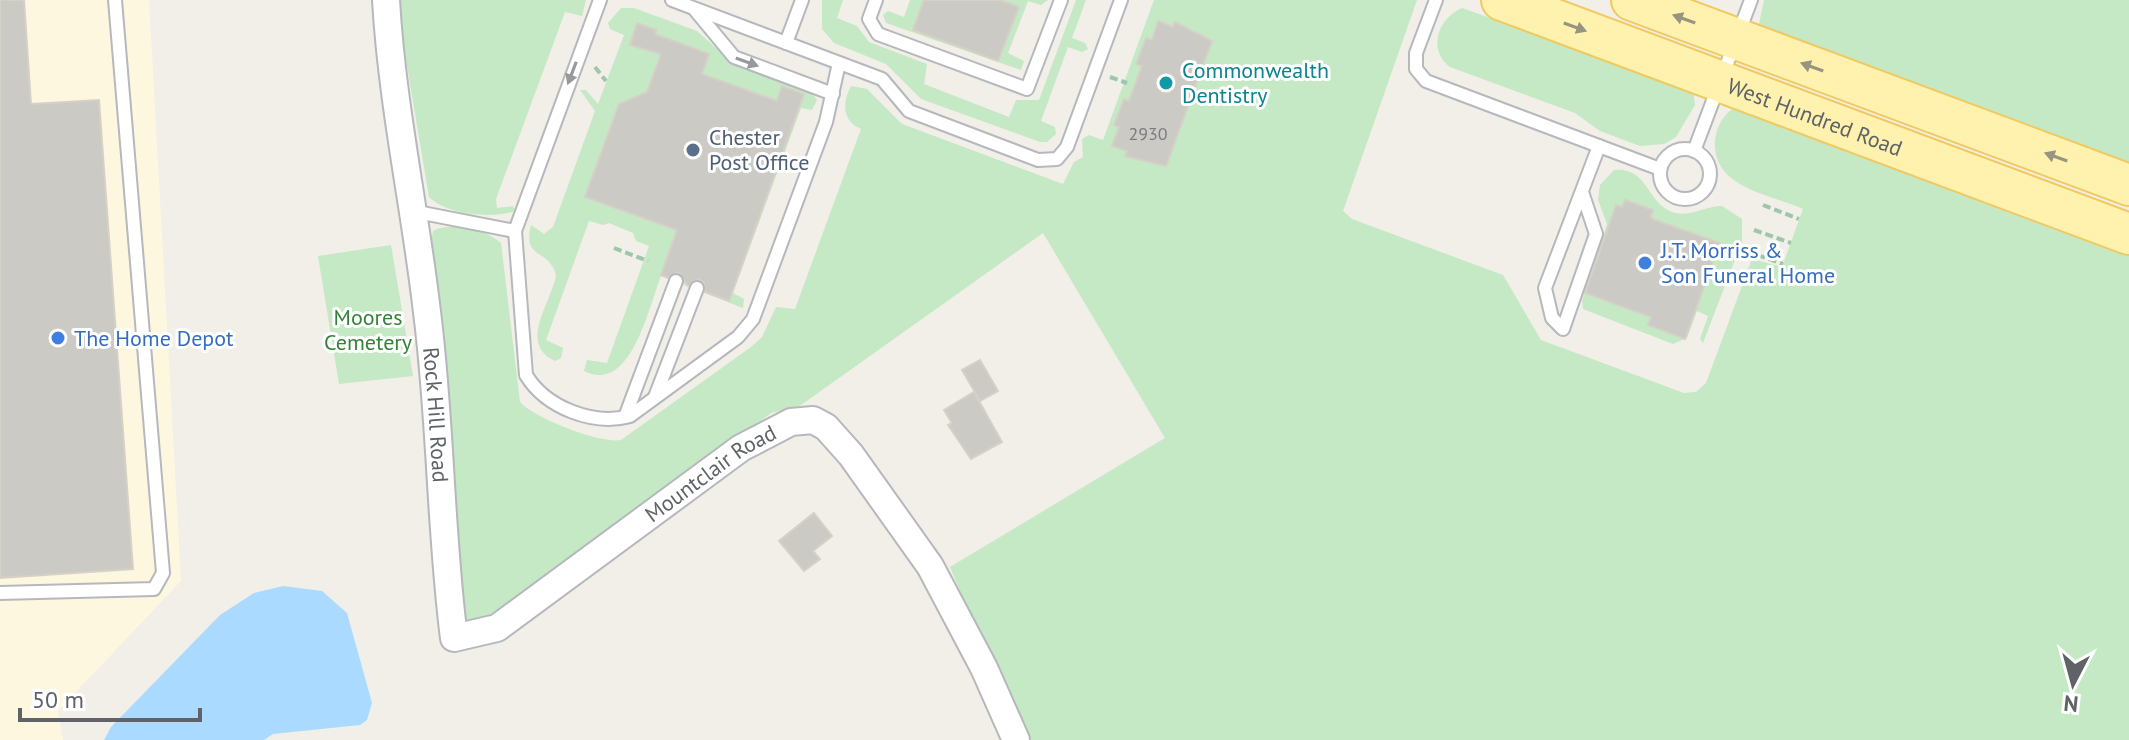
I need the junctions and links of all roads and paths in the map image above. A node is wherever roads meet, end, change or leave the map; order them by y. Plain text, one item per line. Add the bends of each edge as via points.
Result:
1 (115, 0) edge
2 (386, 0) edge
3 (600, 0) edge
4 (672, 0) edge
5 (802, 0) edge
6 (876, 0) edge
7 (1061, 0) edge
8 (1121, 0) edge
9 (1436, 0) edge
10 (1502, 0) edge
11 (1632, 0) edge
12 (1751, 0) edge
13 (701, 6) edge
14 (1736, 38) junction
15 (786, 43) junction
16 (839, 63) junction
17 (1720, 81) junction
18 (833, 94) junction
19 (1599, 146) junction
20 (1694, 151) junction
21 (1660, 169) junction
22 (2129, 185) edge
23 (1582, 192) junction
24 (1763, 205) dead end
25 (412, 211) junction
26 (1799, 219) dead end
27 (1754, 230) dead end
28 (515, 231) junction
29 (2129, 234) edge
30 (1791, 243) dead end
31 (614, 248) dead end
32 (1746, 251) dead end
33 (648, 261) dead end
34 (1783, 264) dead end
35 (676, 281) dead end
36 (697, 288) dead end
37 (655, 397) junction
38 (625, 417) junction
39 (0, 593) edge
40 (454, 638) joint
41 (1016, 740) edge

1 - 39 lane via 163,573 154,589
2 - 25 street, Rock Hill Road
3 -> 28 lane
4 - 13 lane
5 - 15 lane
6 - 7 lane via 869,19 878,34 1027,89
8 - 16 lane via 1067,147 1057,159 1038,160 909,111 882,79
9 - 19 lane via 1416,53 1416,69 1426,81
10 -> 17 main road, West Hundred Road
14 -> 11 main road, West Hundred Road
12 - 14 lane
13 - 15 lane
13 -> 18 lane via 734,57
14 - 17 lane
22 -> 14 main road, West Hundred Road
15 - 16 lane
16 - 18 lane
17 - 20 lane
17 - 29 main road, West Hundred Road
18 - 37 lane via 753,319 738,337
19 - 21 lane
19 - 23 lane
20 - 21 lane via 1670,153
20 - 21 lane via 1710,169 1707,187 1694,198 1669,195 1660,182
23 - 23 lane via 1545,288 1552,318 1563,329 1596,234
24 - 26 path
25 - 28 lane
25 - 40 street, Rock Hill Road via 437,408
27 - 30 path
28 - 38 lane via 526,375 547,400 611,422
31 - 33 path
32 - 34 path
35 - 38 lane
36 - 37 lane
37 - 38 lane
40 - 41 street, Mountclair Road via 497,628 741,448 791,422 813,420 851,455 930,566

